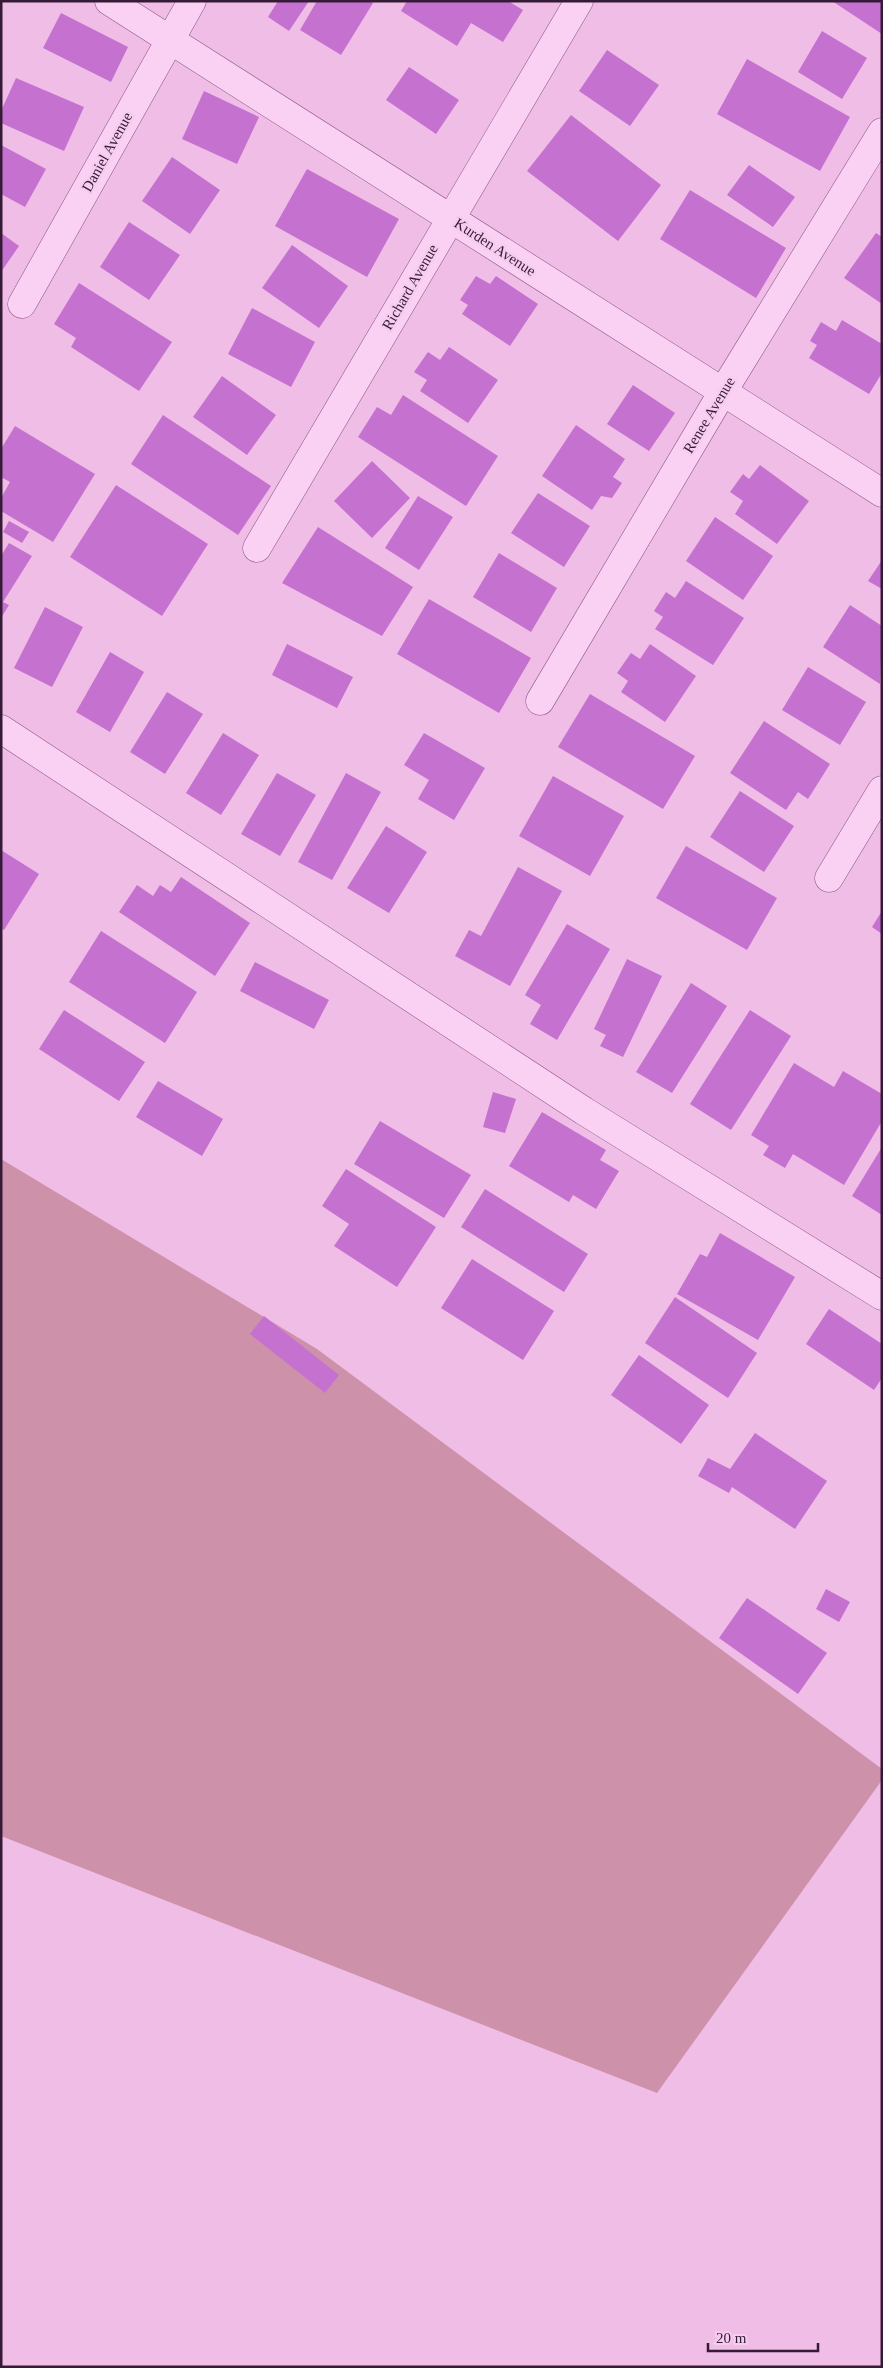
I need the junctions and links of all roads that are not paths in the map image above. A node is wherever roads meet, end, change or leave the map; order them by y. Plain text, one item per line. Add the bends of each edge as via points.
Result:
1 (109, 1) edge
2 (192, 1) edge
3 (579, 1) edge
4 (170, 38) junction
5 (882, 132) edge
6 (450, 218) junction
7 (22, 304) dead end
8 (722, 393) junction
9 (882, 493) edge
10 (257, 548) dead end
11 (540, 701) dead end
12 (1, 729) edge
13 (882, 790) edge
14 (829, 878) dead end
15 (882, 1296) edge

1 - 4 street, Kurden Avenue
2 - 4 street, Daniel Avenue
3 - 6 street, Richard Avenue
4 - 6 street, Kurden Avenue
4 - 7 street, Daniel Avenue
5 - 8 street, Renee Avenue
6 - 8 street, Kurden Avenue
6 - 10 street, Richard Avenue
8 - 9 street, Kurden Avenue
8 - 11 street, Renee Avenue
12 - 15 street via 576,1105
13 - 14 street

